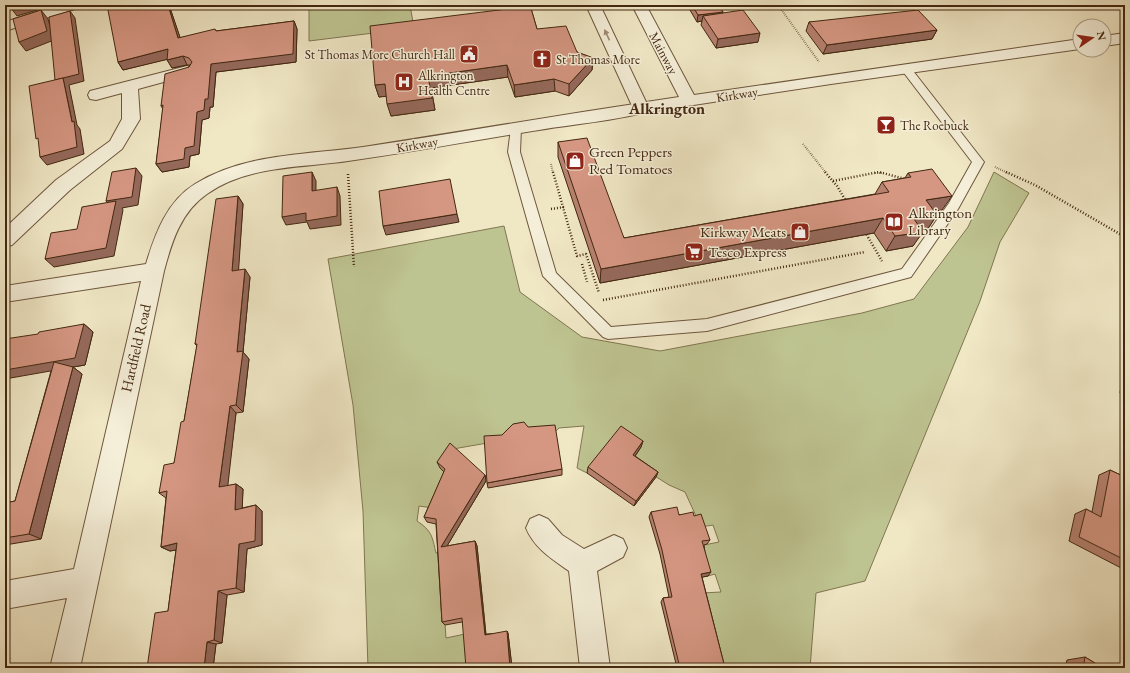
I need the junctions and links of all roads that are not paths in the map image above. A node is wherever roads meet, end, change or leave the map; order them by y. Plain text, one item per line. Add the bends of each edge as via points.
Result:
1 (73, 5) edge
2 (593, 5) edge
3 (639, 5) edge
4 (5, 27) edge
5 (1125, 38) edge
6 (1112, 40) edge
7 (1072, 45) edge
8 (906, 68) junction
9 (187, 71) edge
10 (130, 86) junction
11 (96, 95) dead end
12 (689, 101) junction
13 (641, 108) junction
14 (516, 128) junction
15 (348, 156) joint
16 (5, 240) edge
17 (154, 270) junction
18 (5, 294) edge
19 (539, 528) dead end
20 (614, 548) dead end
21 (582, 564) junction
22 (83, 581) junction
23 (5, 595) edge
24 (65, 668) edge
25 (595, 668) edge

1 - 4 street
13 -> 2 street
3 - 12 street, Mainway
5 - 6 street
7 - 8 street, Kirkway
8 - 12 street, Kirkway
8 - 14 lane via 978,162 954,206 906,273 707,326 608,333 550,276 514,152
9 - 10 street
10 - 11 street
10 - 16 street via 131,118 116,145 63,185
12 - 13 street, Kirkway
13 - 14 street, Kirkway
14 - 15 street, Kirkway
15 - 17 street, Hardfield Road via 267,164 214,182 182,206 171,220
17 - 18 street
17 - 22 street, Hardfield Road
19 - 21 street via 553,544
20 - 21 street
21 - 25 street
22 - 23 street
22 - 24 street, Hardfield Road

